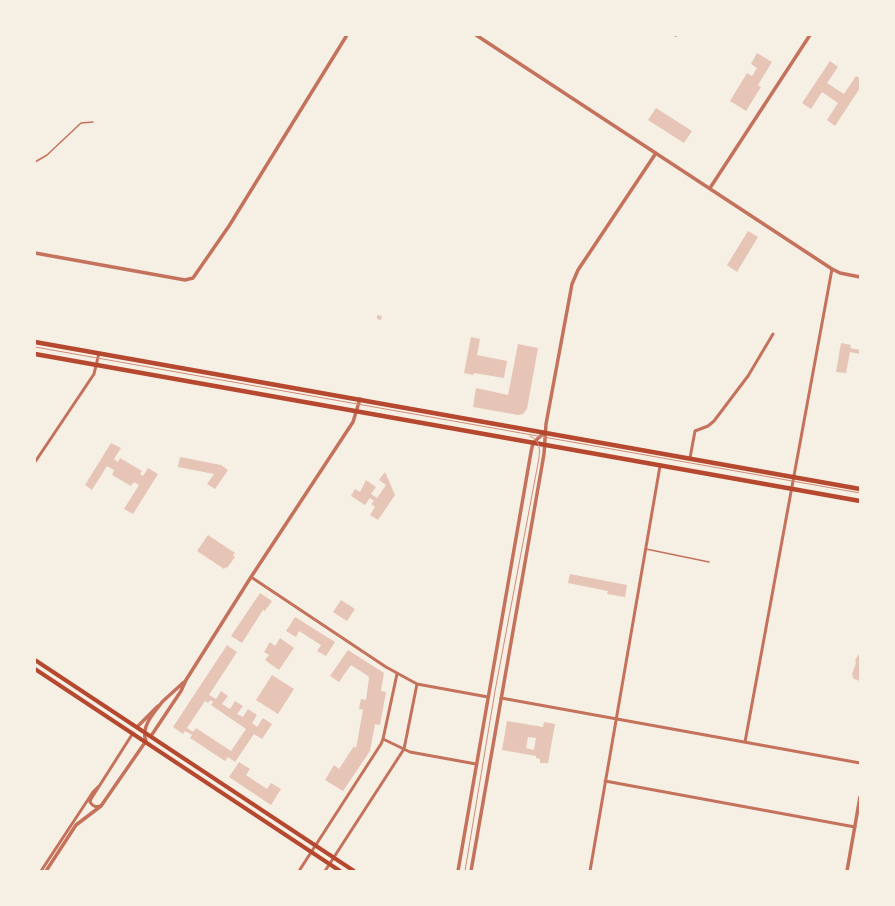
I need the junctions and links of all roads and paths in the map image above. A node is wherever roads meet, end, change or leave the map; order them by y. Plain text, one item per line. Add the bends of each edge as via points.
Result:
1 (347, 35) edge
2 (476, 35) edge
3 (810, 35) edge
4 (92, 122) dead end
5 (656, 154) junction
6 (35, 162) edge
7 (710, 188) junction
8 (35, 253) edge
9 (832, 269) junction
10 (860, 277) edge
11 (773, 334) dead end
12 (35, 342) edge
13 (99, 353) junction
14 (35, 354) edge
15 (97, 365) junction
16 (360, 400) junction
17 (357, 411) junction
18 (544, 432) junction
19 (533, 443) junction
20 (546, 445) junction
21 (690, 458) junction
22 (35, 462) edge
23 (660, 466) junction
24 (793, 477) junction
25 (791, 489) junction
26 (860, 489) edge
27 (860, 502) edge
28 (646, 549) junction
29 (709, 562) dead end
30 (251, 577) junction
31 (35, 660) edge
32 (35, 669) edge
33 (397, 674) junction
34 (186, 680) junction
35 (417, 684) junction
36 (488, 697) junction
37 (501, 698) junction
38 (164, 701) junction
39 (616, 719) junction
40 (137, 727) junction
41 (144, 731) junction
42 (133, 733) junction
43 (151, 736) junction
44 (383, 739) junction
45 (146, 741) junction
46 (745, 742) junction
47 (404, 749) junction
48 (860, 763) edge
49 (476, 764) junction
50 (605, 781) junction
51 (98, 786) junction
52 (860, 797) edge
53 (101, 806) junction
54 (855, 827) junction
55 (860, 828) edge
56 (316, 846) junction
57 (312, 852) junction
58 (334, 858) junction
59 (330, 864) junction
60 (41, 871) edge
61 (46, 871) edge
62 (299, 871) edge
63 (325, 871) edge
64 (340, 871) edge
65 (354, 871) edge
66 (458, 871) edge
67 (471, 871) edge
68 (590, 871) edge
69 (847, 871) edge

1 - 8 street via 229,226 193,278 185,280
2 - 5 street
3 - 7 street
4 - 6 lane via 81,123 47,156
5 - 7 street
5 - 18 street via 609,222 574,279
7 - 9 street
9 - 10 street
9 - 24 street
11 - 21 street via 748,376 714,421 695,431
12 - 13 main road
13 - 15 street
13 - 16 main road
14 - 15 main road
15 - 17 main road
15 - 22 street via 94,374
16 - 17 street
16 - 18 main road
17 - 19 main road
17 - 30 street via 353,422
18 - 19 street
18 - 20 street
18 - 21 main road
19 - 20 main road
19 - 36 street
20 - 23 main road
20 - 37 street
21 - 24 main road
23 - 25 main road
23 - 28 street
24 - 25 street
24 - 26 main road
25 - 27 main road
25 - 46 street
28 - 29 lane
28 - 39 street
30 - 33 street
30 - 34 street
31 - 40 main road
32 - 42 main road
33 - 35 street
33 - 44 street
34 - 38 street
34 - 43 street
35 - 36 street
35 - 47 street
36 - 49 street
37 - 39 street
37 - 67 street
38 - 40 street
38 - 41 street
39 - 46 street
39 - 50 street
40 - 41 main road
40 - 42 main road
41 - 43 main road
41 - 45 street
42 - 45 main road
42 - 51 street
43 - 45 main road
43 - 56 main road
44 - 47 street
44 - 56 street
45 - 53 street
45 - 57 main road
46 - 48 street
47 - 49 street
47 - 58 street
49 - 66 street
50 - 54 street
50 - 68 street
51 - 53 street via 90,802 95,806
51 - 60 street
52 - 54 street
53 - 61 street via 76,825
54 - 55 street
54 - 69 street
56 - 57 street
56 - 58 main road
57 - 59 main road
57 - 62 street
58 - 59 street
58 - 65 main road
59 - 63 street
59 - 64 main road

